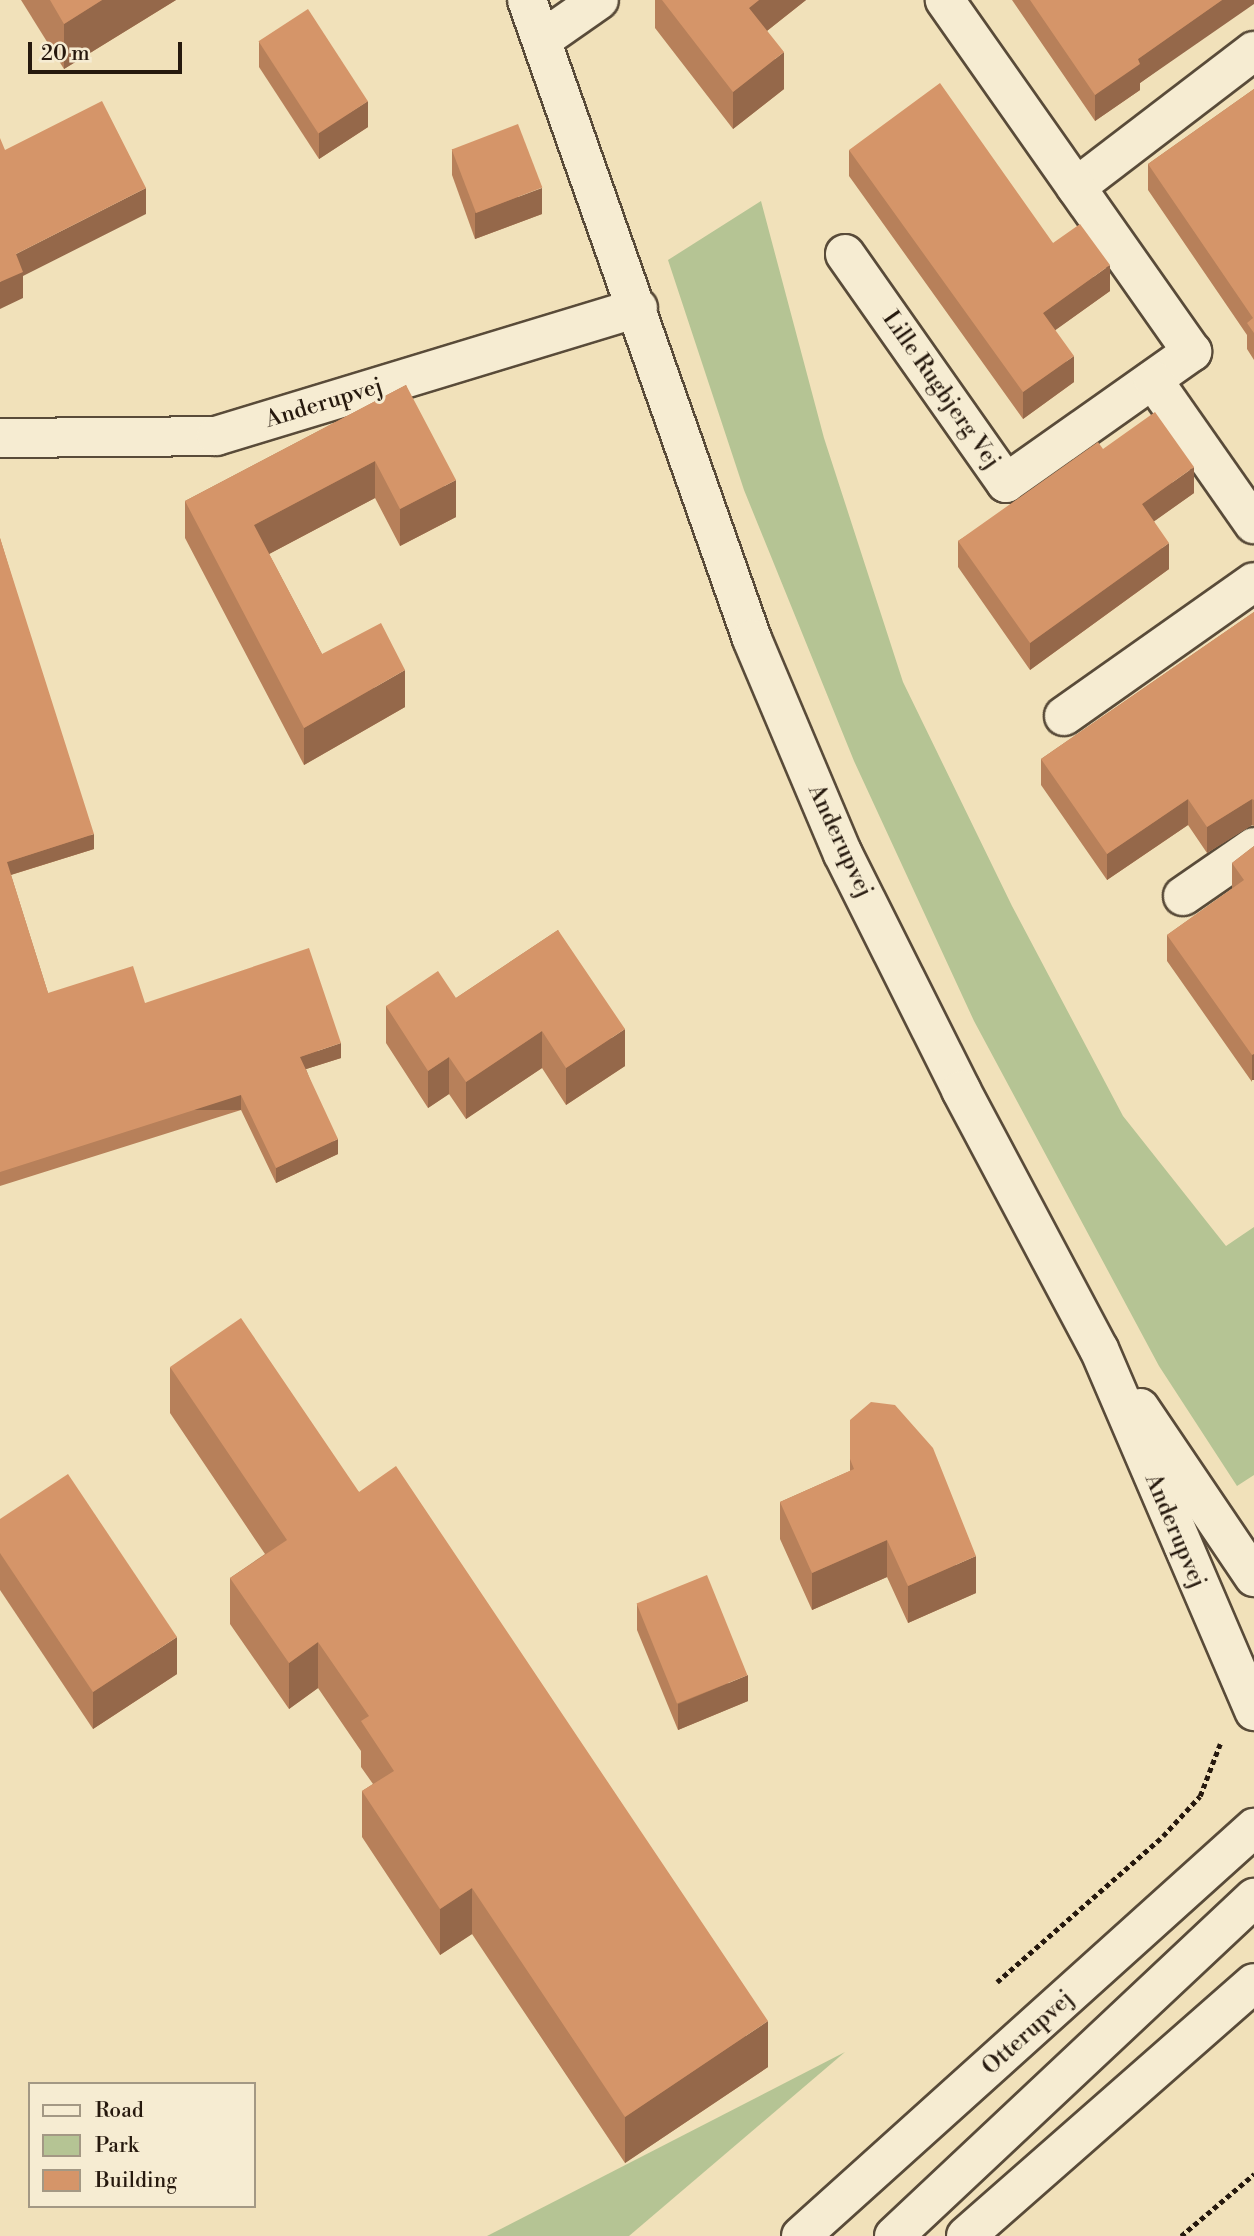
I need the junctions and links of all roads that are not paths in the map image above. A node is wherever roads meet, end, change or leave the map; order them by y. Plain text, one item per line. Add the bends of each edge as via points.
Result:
1 (527, 0) edge
2 (599, 0) edge
3 (945, 0) edge
4 (544, 39) junction
5 (1254, 51) edge
6 (1076, 187) junction
7 (845, 254) dead end
8 (638, 308) junction
9 (1153, 380) junction
10 (0, 438) edge
11 (1254, 524) edge
12 (1254, 582) edge
13 (1063, 716) dead end
14 (1254, 847) edge
15 (1183, 896) dead end
16 (1099, 1349) junction
17 (1254, 1577) edge
18 (1254, 1712) edge
19 (1254, 1828) edge
20 (1254, 1898) edge
21 (1254, 1983) edge
22 (801, 2236) edge
23 (894, 2236) edge
24 (966, 2236) edge

1 - 4 street, Anderupvej
2 - 4 street
3 - 6 street, Lille Rugbjerg Vej
4 - 8 street, Anderupvej
5 - 6 street
6 - 9 street, Lille Rugbjerg Vej via 1192,352
7 - 9 street, Lille Rugbjerg Vej via 1006,483
8 - 10 street, Anderupvej via 216,436
8 - 16 street, Anderupvej via 752,639 843,854 961,1090
9 - 11 street
12 - 13 street
14 - 15 street
16 - 17 street, Anderupvej
16 - 18 street, Anderupvej
19 - 22 street, Otterupvej
20 - 23 street
21 - 24 street

